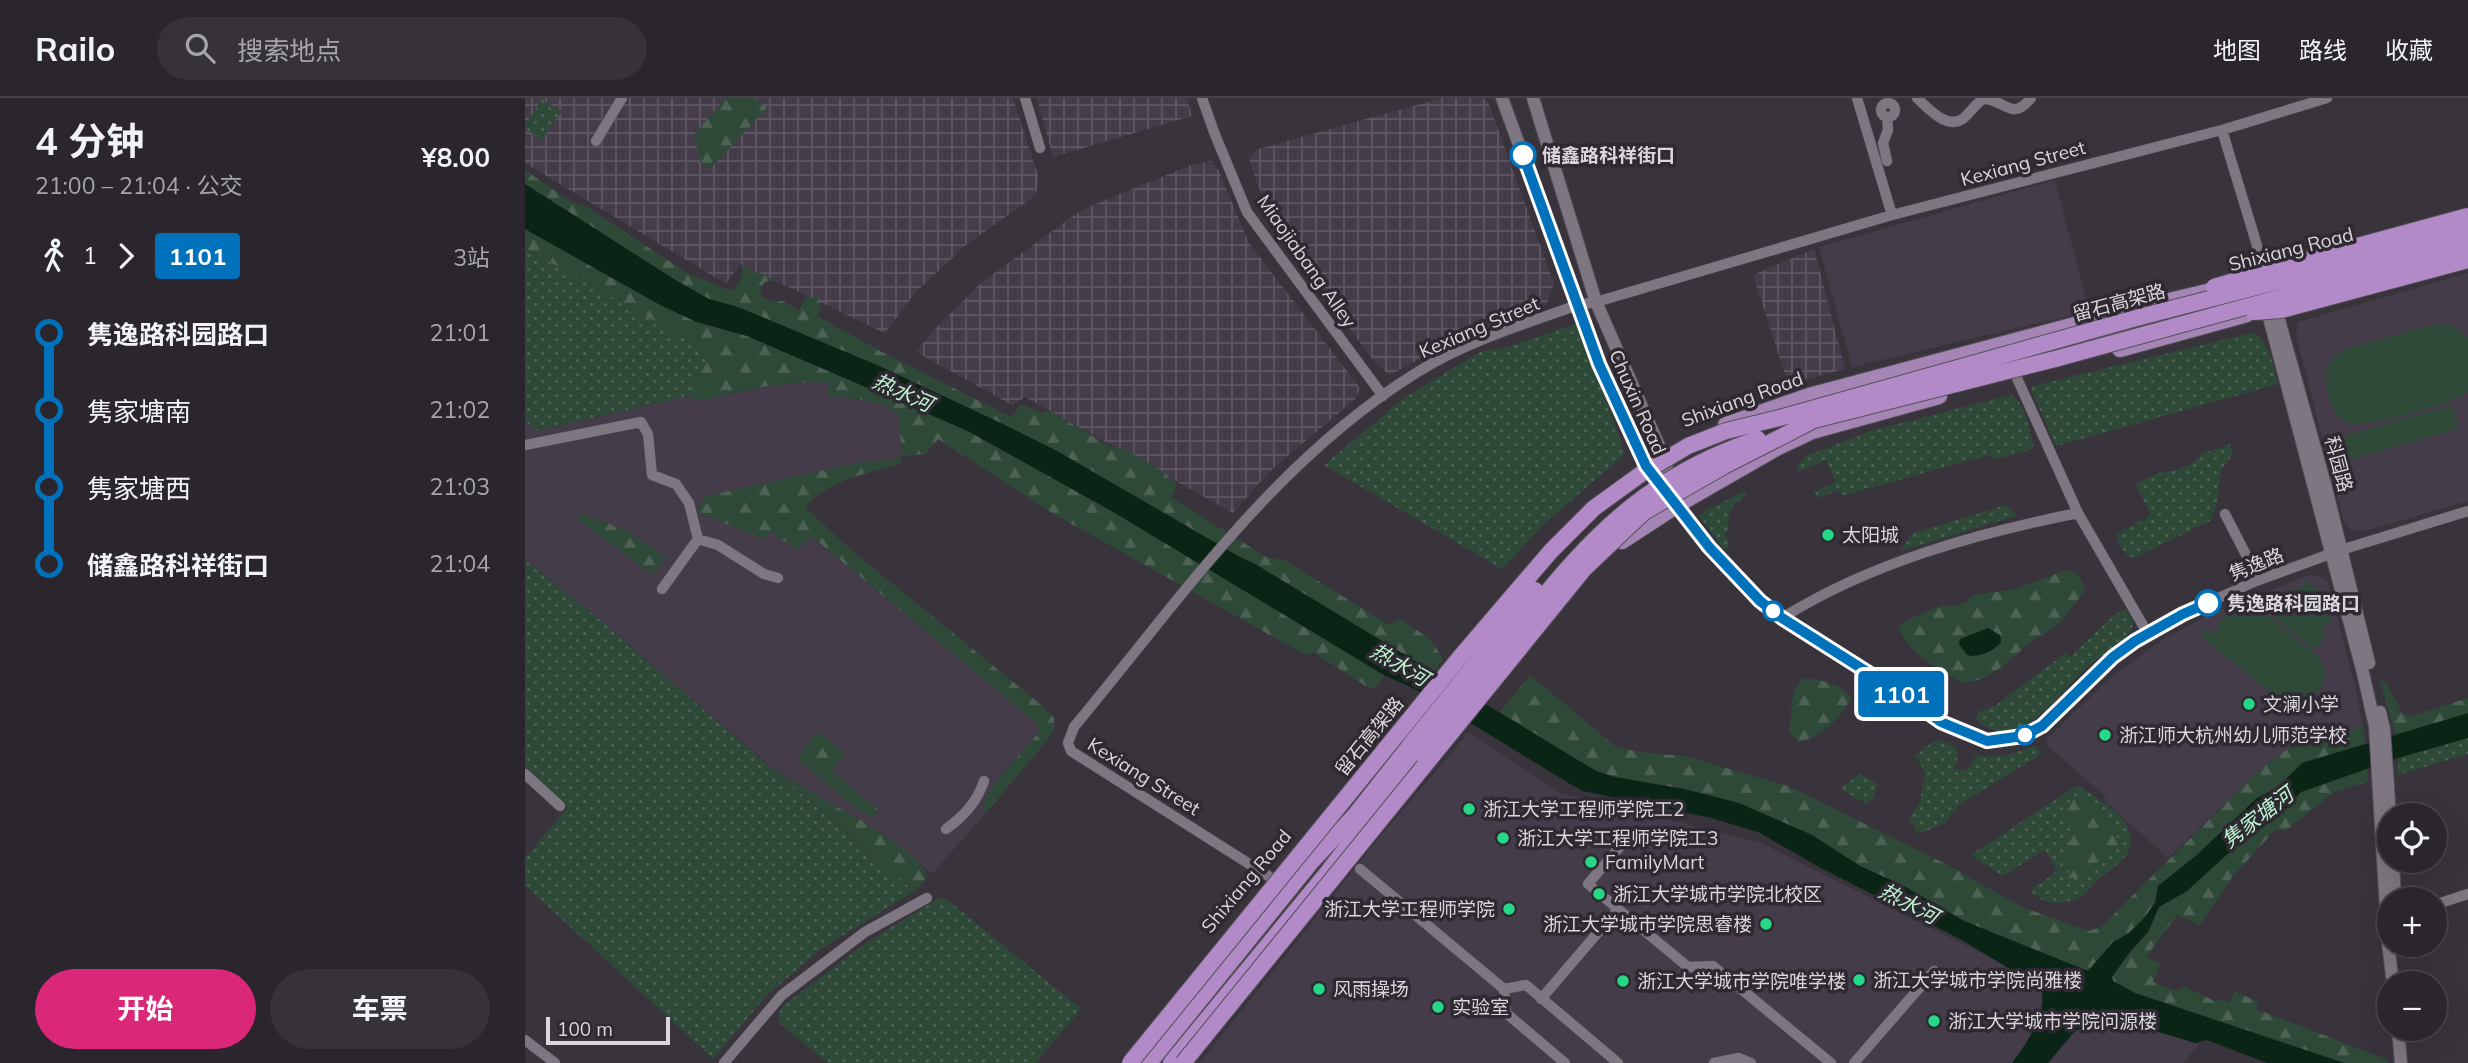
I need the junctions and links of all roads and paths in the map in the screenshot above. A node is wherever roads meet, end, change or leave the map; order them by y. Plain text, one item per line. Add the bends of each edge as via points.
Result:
1 (622, 98) edge
2 (1025, 98) edge
3 (1202, 98) edge
4 (1503, 98) edge
5 (1533, 98) edge
6 (1857, 98) edge
7 (1917, 98) edge
8 (2031, 98) edge
9 (2327, 98) edge
10 (1895, 101) edge
11 (2222, 130) junction
12 (596, 141) dead end
13 (1040, 148) dead end
14 (1887, 161) dead end
15 (1892, 215) junction
16 (2468, 216) edge
17 (2468, 225) edge
18 (2468, 232) edge
19 (2468, 246) edge
20 (2468, 253) edge
21 (2468, 260) edge
22 (2263, 278) junction
23 (1596, 302) junction
24 (1578, 305) junction
25 (2271, 307) junction
26 (2217, 315) junction
27 (2016, 376) junction
28 (1383, 396) junction
29 (1783, 417) junction
30 (1814, 420) junction
31 (1726, 431) junction
32 (525, 445) edge
33 (1663, 455) junction
34 (1646, 466) junction
35 (1677, 505) junction
36 (2468, 511) edge
37 (2078, 513) junction
38 (2225, 514) dead end
39 (698, 540) junction
40 (2337, 552) junction
41 (778, 578) dead end
42 (2259, 580) junction
43 (662, 589) dead end
44 (1782, 618) junction
45 (2148, 634) junction
46 (1415, 749) junction
47 (2382, 769) junction
48 (525, 774) edge
49 (984, 782) dead end
50 (2388, 803) edge
51 (560, 806) dead end
52 (946, 829) dead end
53 (1630, 835) dead end
54 (1312, 861) junction
55 (1360, 869) dead end
56 (1327, 873) junction
57 (1273, 879) junction
58 (2387, 887) edge
59 (2468, 894) edge
60 (927, 898) dead end
61 (2447, 901) edge
62 (1618, 909) junction
63 (1213, 951) junction
64 (1934, 971) dead end
65 (1260, 979) junction
66 (1504, 989) junction
67 (1174, 999) junction
68 (1541, 999) junction
69 (1230, 1016) junction
70 (525, 1040) edge
71 (2399, 1041) edge
72 (2406, 1041) edge
73 (1818, 1053) junction
74 (555, 1063) edge
75 (724, 1063) edge
76 (1122, 1063) edge
77 (1131, 1063) edge
78 (1141, 1063) edge
79 (1149, 1063) edge
80 (1171, 1063) edge
81 (1183, 1063) edge
82 (1191, 1063) edge
83 (1565, 1063) edge
84 (1618, 1063) edge
85 (1714, 1063) edge
86 (1751, 1063) edge
87 (1810, 1063) edge
88 (1831, 1063) edge
89 (1854, 1063) edge
90 (2401, 1063) edge
91 (2408, 1063) edge

1 - 12 street
2 - 13 street
3 - 28 street, Miaojiabang Alley via 1247,212
4 - 24 street, Chuxin Road
5 - 23 street, Chuxin Road
6 - 15 street
7 - 8 street via 1942,119 1955,122 1983,99 2017,109
9 - 11 street, Kexiang Street
10 - 14 street via 1882,106 1887,117 1883,143
11 - 15 street, Kexiang Street
11 - 22 street, 科园路
15 - 23 street, Kexiang Street
16 - 31 highway, bridge via 1838,393
17 - 22 main road, Shixiang Road
18 - 29 highway, 留石高架路, bridge via 2136,318
19 - 26 highway, 留石高架路, bridge
20 - 25 main road
21 - 26 highway, bridge via 2281,310
22 - 25 street, 科园路
22 - 33 main road, Shixiang Road via 1809,396 1688,440
23 - 24 street, Kexiang Street
23 - 33 street, Chuxin Road
24 - 28 street, Kexiang Street via 1463,349
24 - 34 street, Chuxin Road via 1599,364
25 - 27 main road
25 - 40 street, 科园路
26 - 30 highway, 留石高架路, bridge
27 - 35 main road via 1812,431
27 - 37 street
28 - 57 street, Kexiang Street via 1300,462 1239,526 1074,727 1068,743 1071,751
29 - 31 highway, 留石高架路, bridge
29 - 46 highway, 留石高架路, bridge via 1678,463 1638,487 1608,514 1540,584
30 - 46 highway, 留石高架路, bridge via 1734,447 1644,497 1562,573
30 - 81 highway, 留石高架路, bridge via 1644,512 1584,569
31 - 77 highway, 留石高架路, bridge via 1688,446 1641,474 1594,508 1551,551
32 - 39 street via 641,422 648,434 652,475 676,484 689,503
33 - 34 main road, Shixiang Road
33 - 35 street, Chuxin Road
34 - 35 street, Chuxin Road
34 - 57 main road, Shixiang Road, bridge via 1594,502 1549,547 1340,813 1300,846
35 - 44 street, 隽逸路 via 1733,574
35 - 65 main road, bridge via 1630,534 1547,611 1374,826 1341,880
36 - 40 street, 隽逸路
37 - 44 street via 2032,522 1891,565 1814,598
37 - 45 street
38 - 42 street
39 - 41 street via 718,545
39 - 43 street
40 - 42 street, 隽逸路
40 - 47 street, 科园路 via 2380,733
42 - 45 street, 隽逸路
44 - 45 street, 隽逸路 via 1941,722 1987,741 2023,736 2042,726 2113,657
46 - 54 highway, 留石高架路
46 - 56 highway, 留石高架路
47 - 50 street, 科园路
47 - 58 street, 科园路
48 - 51 street
49 - 52 street via 979,796
53 - 62 street via 1588,884
54 - 63 highway
54 - 79 highway, 留石高架路
55 - 66 street
56 - 65 highway via 1272,949
56 - 80 highway, 留石高架路
57 - 63 main road, Shixiang Road
59 - 61 street
60 - 75 street via 865,932 782,995
62 - 68 street
62 - 73 street via 1688,967 1713,966
63 - 67 main road, Shixiang Road
64 - 89 street
65 - 69 main road
66 - 68 street via 1526,985
66 - 83 street via 1506,1013
67 - 76 main road, Shixiang Road
67 - 78 highway
68 - 84 street
69 - 81 highway
69 - 82 main road
70 - 74 street
71 - 90 street
72 - 91 street
73 - 87 street
73 - 88 street
85 - 86 street via 1739,1058

